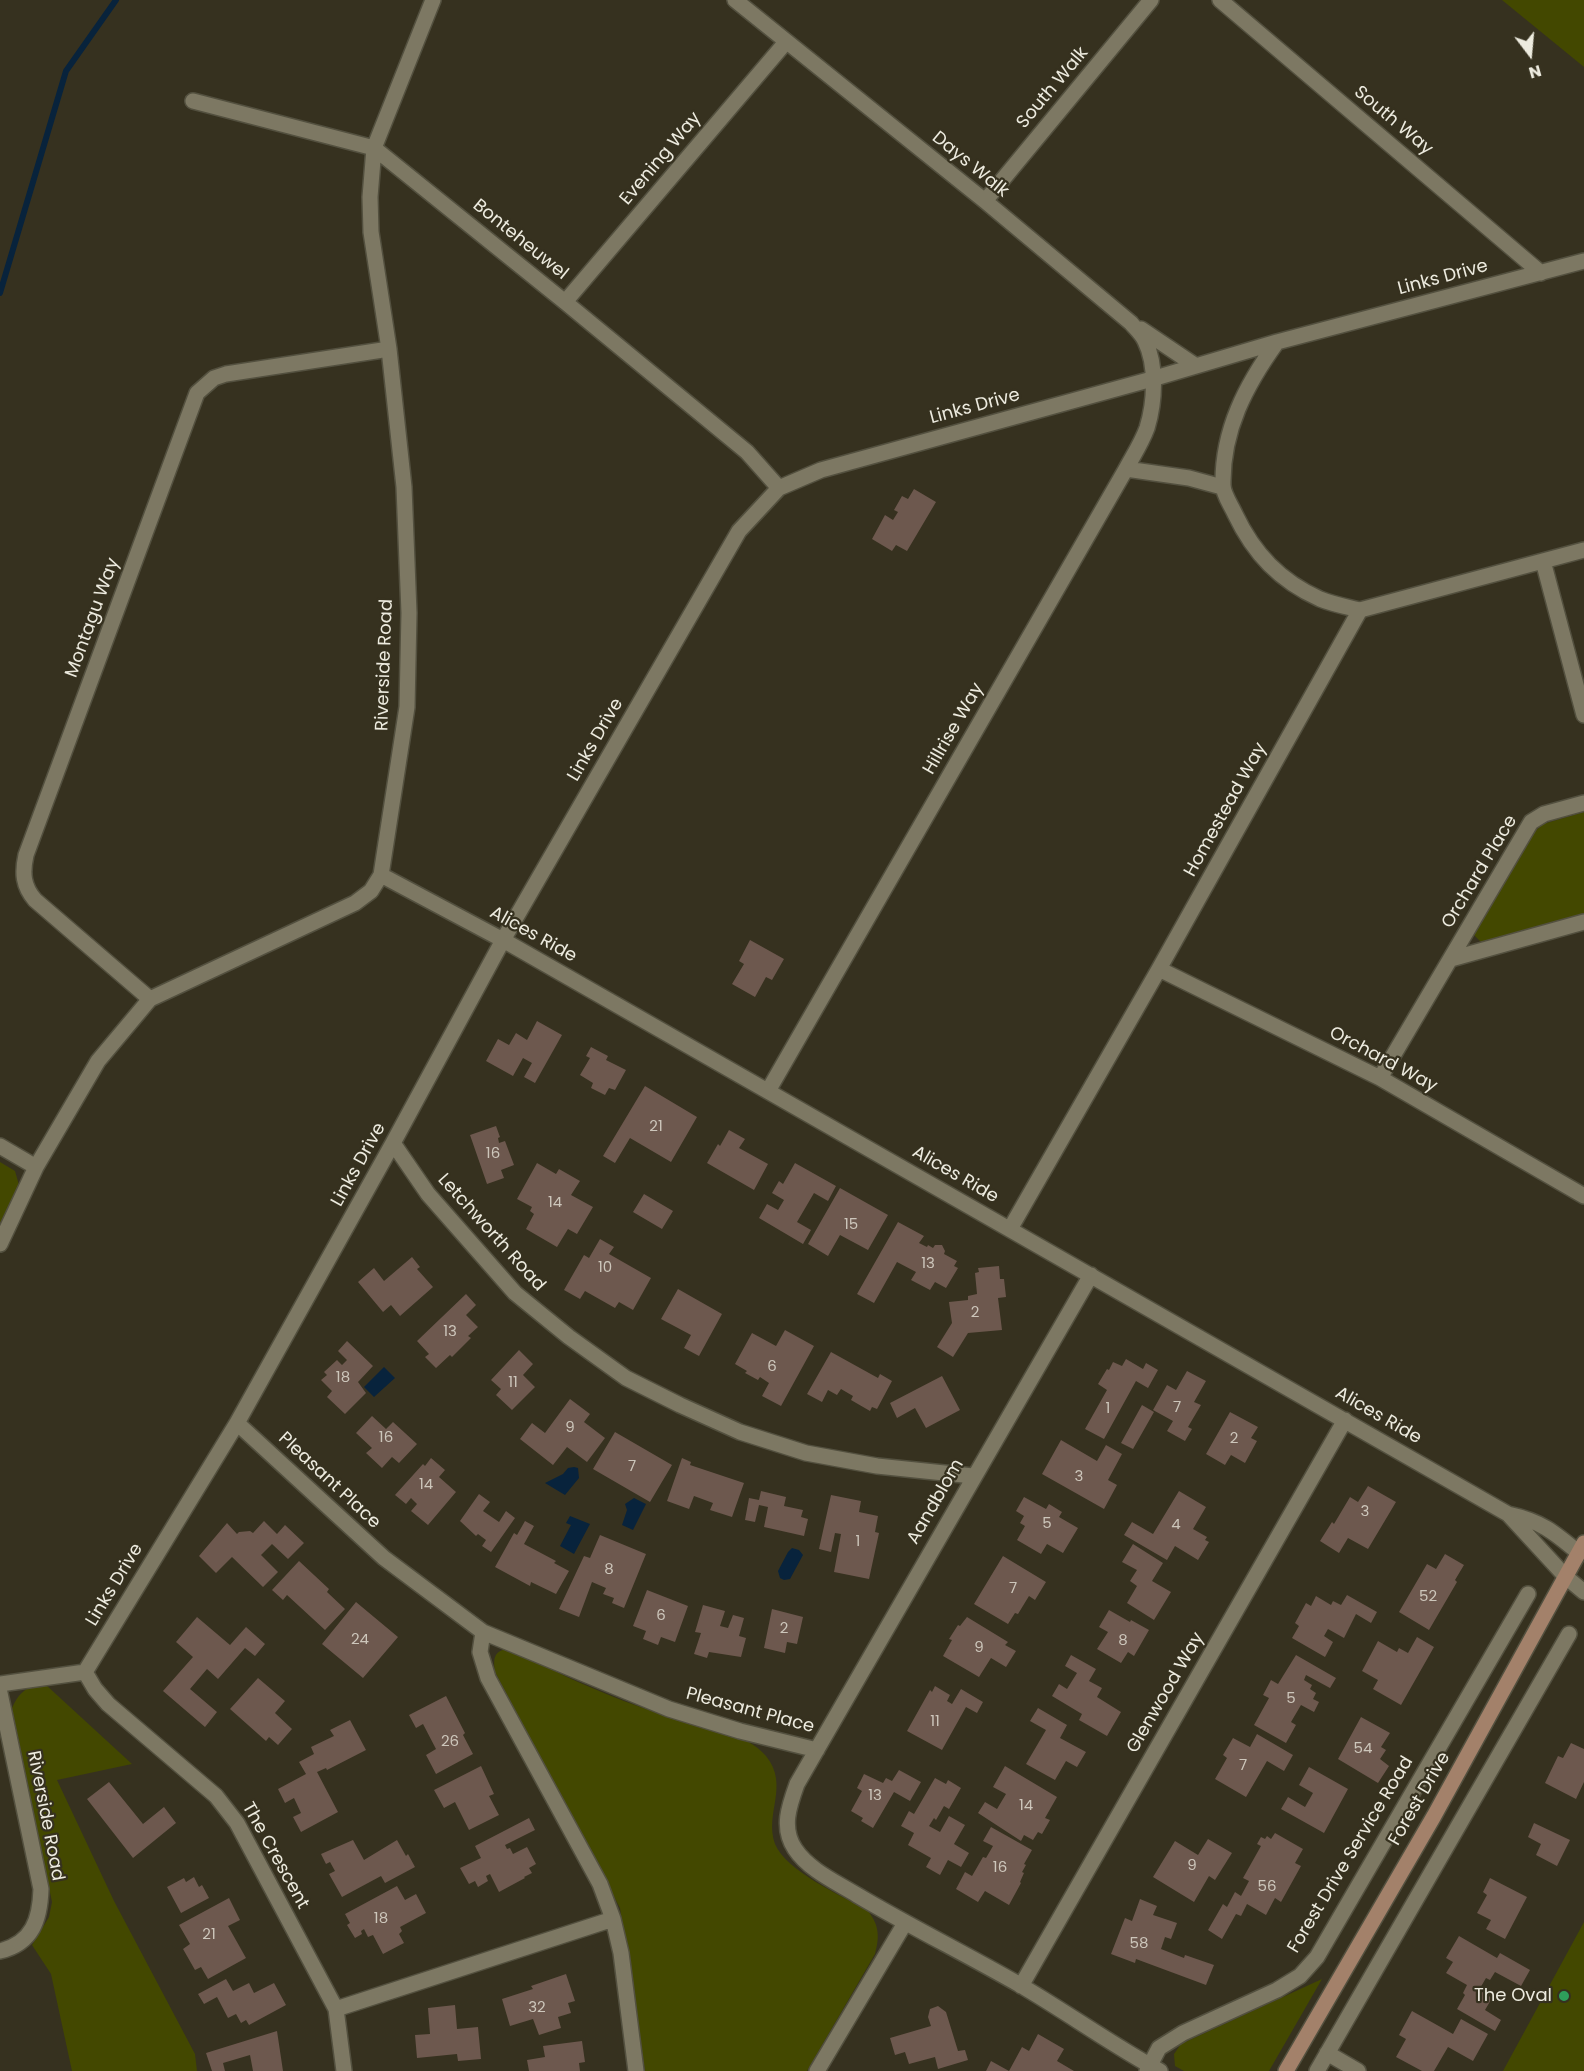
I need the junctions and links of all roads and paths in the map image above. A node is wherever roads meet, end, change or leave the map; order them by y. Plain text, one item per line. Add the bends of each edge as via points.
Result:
1 (434, 0) edge
2 (735, 0) edge
3 (1151, 0) edge
4 (1220, 0) edge
5 (786, 42) junction
6 (193, 101) dead end
7 (374, 148) junction
8 (985, 201) junction
9 (1584, 261) edge
10 (1541, 273) junction
11 (565, 302) junction
12 (1131, 323) junction
13 (1277, 342) junction
14 (389, 349) junction
15 (1196, 366) junction
16 (1152, 379) junction
17 (1126, 469) junction
18 (779, 488) junction
19 (1222, 488) junction
20 (1584, 550) edge
21 (1543, 561) junction
22 (1360, 610) junction
23 (1584, 715) edge
24 (1584, 803) edge
25 (381, 875) junction
26 (1584, 922) edge
27 (503, 940) junction
28 (1451, 959) junction
29 (1159, 969) junction
30 (150, 999) junction
31 (1380, 1078) junction
32 (768, 1091) junction
33 (393, 1143) junction
34 (0, 1146) edge
35 (36, 1167) junction
36 (1584, 1196) edge
37 (1010, 1229) junction
38 (0, 1244) edge
39 (1091, 1275) junction
40 (1345, 1420) junction
41 (237, 1423) junction
42 (973, 1476) junction
43 (1508, 1514) junction
44 (1582, 1551) edge
45 (1566, 1577) junction
46 (1584, 1592) edge
47 (1528, 1594) dead end
48 (483, 1632) junction
49 (1569, 1634) dead end
50 (85, 1672) junction
51 (0, 1684) edge
52 (0, 1693) edge
53 (817, 1750) junction
54 (613, 1919) junction
55 (905, 1923) junction
56 (0, 1951) edge
57 (1021, 1986) junction
58 (336, 2009) junction
59 (1327, 2053) junction
60 (1152, 2069) edge
61 (344, 2071) edge
62 (636, 2071) edge
63 (817, 2071) edge
64 (1286, 2071) edge
65 (1317, 2071) edge
66 (1358, 2071) edge

1 - 7 street, Riverside Road
2 - 5 street, Days Walk
3 - 8 street, South Walk
4 - 10 street, South Way
5 - 8 street, Days Walk
5 - 11 street, Evening Way
6 - 7 street, Bonteheuwel
7 - 11 street, Bonteheuwel
7 - 14 street, Riverside Road via 371,232
8 - 12 street, Days Walk
9 - 10 street, Links Drive
10 - 13 street, Links Drive
11 - 18 street, Bonteheuwel via 747,452
12 - 15 street
12 - 16 street, Days Walk via 1144,338 1150,354
13 - 15 street, Links Drive
13 - 19 street via 1258,368 1230,426
14 - 25 street, Riverside Road via 404,487 407,707
14 - 30 street, Montagu Way via 226,374 214,378 197,393 30,844 23,868 28,892
15 - 16 street, Links Drive
16 - 17 street, Hillrise Way via 1153,403 1146,428
16 - 18 street, Links Drive via 821,470
17 - 19 street via 1190,478
17 - 32 street, Hillrise Way
18 - 27 street, Links Drive via 739,531
19 - 22 street via 1263,560 1288,581 1322,600
20 - 21 street
21 - 22 street
21 - 23 street
22 - 29 street, Homestead Way
24 - 28 street, Orchard Place via 1544,814 1531,822
25 - 27 street, Alices Ride
25 - 30 street via 372,891 355,903
26 - 28 street, Orchard Place
27 - 32 street, Alices Ride
27 - 33 street, Links Drive
28 - 31 street, Orchard Place
29 - 31 street, Orchard Way
29 - 37 street, Homestead Way
30 - 35 street via 98,1061
31 - 36 street, Orchard Way
32 - 37 street, Alices Ride
33 - 41 street, Links Drive
33 - 42 street, Letchworth Road via 428,1194 514,1293 626,1378 740,1432 806,1453 877,1466
34 - 35 street
35 - 38 street
37 - 39 street, Alices Ride
39 - 40 street, Alices Ride
39 - 42 street, Aandblom
40 - 43 street, Alices Ride
40 - 57 street, Glenwood Way
41 - 48 street, Pleasant Place via 384,1558
41 - 50 street, Links Drive
42 - 53 street, Aandblom
43 - 44 street, Alices Ride via 1552,1530
43 - 45 street, Alices Ride
44 - 45 main road, Forest Drive
45 - 46 street, Alices Ride
45 - 64 main road, Forest Drive via 1434,1816
47 - 60 street, Forest Drive Service Road via 1317,1957 1300,1976 1277,1990 1182,2033 1159,2048
48 - 53 street, Pleasant Place via 669,1709
48 - 54 street via 480,1652 488,1678 600,1884
49 - 59 street
50 - 51 street
50 - 58 street, The Crescent via 108,1704 228,1809
52 - 56 street, Riverside Road via 41,1889 35,1927 21,1942
53 - 55 street, Pleasant Place via 789,1806 789,1839 811,1867
54 - 58 street
54 - 62 street
55 - 57 street, Pleasant Place
55 - 63 street
57 - 60 street, Pleasant Place
58 - 61 street, The Crescent
59 - 65 street
59 - 66 street

